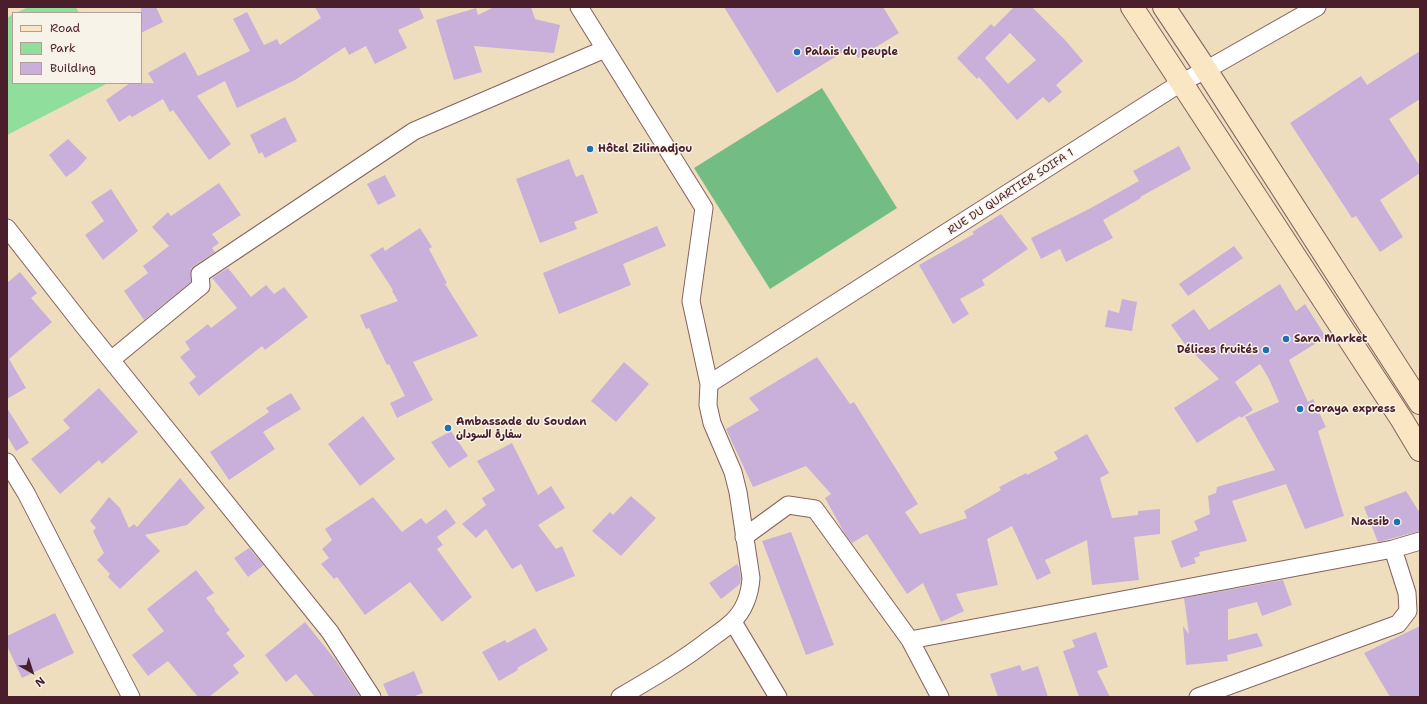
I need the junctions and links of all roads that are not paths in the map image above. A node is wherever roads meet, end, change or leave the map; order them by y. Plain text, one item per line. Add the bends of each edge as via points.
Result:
1 (579, 7) edge
2 (1132, 7) edge
3 (1164, 7) edge
4 (1317, 7) edge
5 (605, 49) junction
6 (1206, 70) junction
7 (1182, 82) junction
8 (7, 228) edge
9 (111, 360) junction
10 (710, 384) junction
11 (1418, 394) edge
12 (1420, 450) edge
13 (7, 462) edge
14 (744, 536) junction
15 (1420, 541) edge
16 (1393, 549) junction
17 (733, 622) junction
18 (910, 640) junction
19 (631, 694) edge
20 (131, 697) edge
21 (372, 697) edge
22 (778, 697) edge
23 (940, 697) edge
24 (1198, 697) edge

1 - 5 street
2 - 7 main road
3 - 6 main road
4 - 6 street, RUE DU QUARTIER SOIFA 1
5 - 9 street via 414,131 200,274 201,286
5 - 10 street via 704,208 691,300
6 - 7 street, RUE DU QUARTIER SOIFA 1
6 - 11 main road
7 - 10 street, RUE DU QUARTIER SOIFA 1
7 - 12 main road
8 - 9 street
9 - 21 street via 330,632
10 - 14 street via 708,405 712,422 733,472
13 - 20 street via 26,493
14 - 17 street via 750,563 750,590
14 - 18 street via 788,505 815,509
15 - 16 street
16 - 18 street
16 - 24 street via 1407,593 1408,611 1398,624
17 - 19 street
17 - 22 street
18 - 23 street

